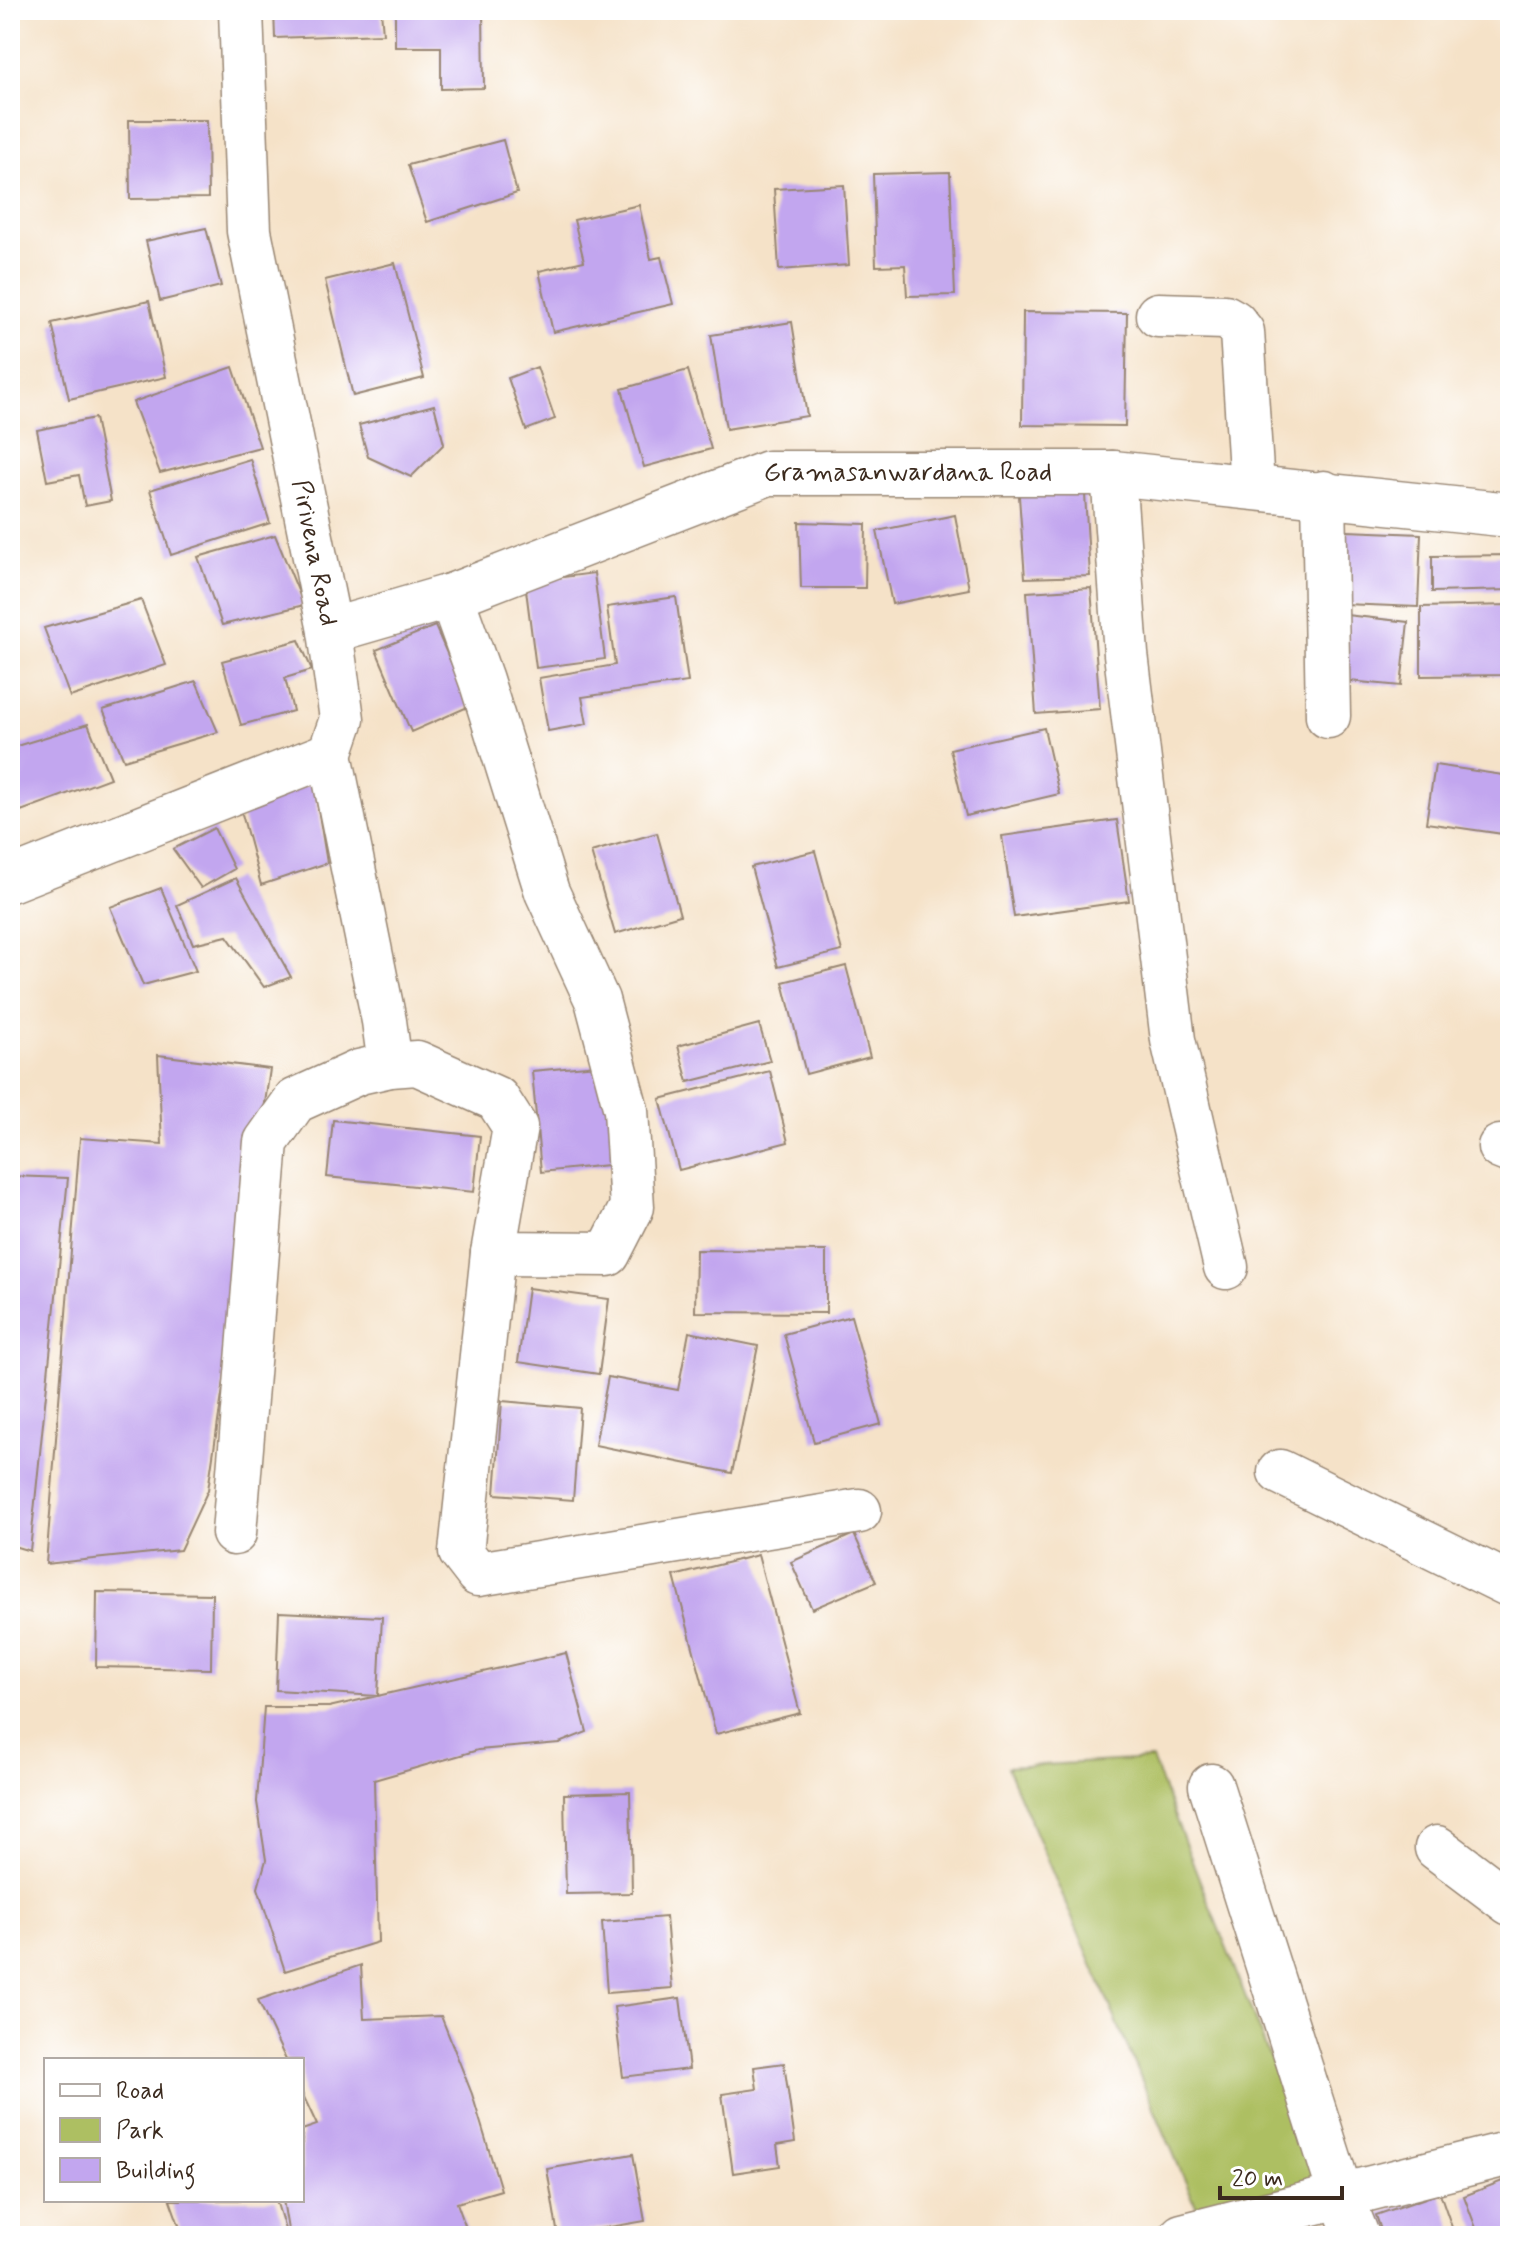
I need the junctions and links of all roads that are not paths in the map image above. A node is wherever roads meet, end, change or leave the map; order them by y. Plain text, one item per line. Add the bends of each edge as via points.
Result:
1 (241, 10) edge
2 (1158, 315) dead end
3 (1113, 473) junction
4 (1252, 486) junction
5 (1324, 493) junction
6 (1510, 515) edge
7 (451, 596) junction
8 (330, 631) junction
9 (1328, 716) dead end
10 (330, 754) junction
11 (10, 880) edge
12 (390, 1065) junction
13 (493, 1253) junction
14 (1226, 1267) dead end
15 (1280, 1472) dead end
16 (859, 1511) dead end
17 (234, 1533) dead end
18 (1510, 1585) edge
19 (1211, 1786) dead end
20 (1437, 1848) dead end
21 (1510, 1903) edge
22 (1510, 2153) edge
23 (1341, 2196) junction
24 (1182, 2236) edge
25 (1357, 2236) edge

1 - 8 street, Pirivena Road via 249,231
2 - 4 street via 1225,317 1242,332
3 - 4 street, Gramasanwardana Road
3 - 7 street, Gramasanwardana Road via 768,473
3 - 14 street via 1126,654 1173,1040
4 - 5 street, Gramasanwardana Road
5 - 6 street, Gramasanwardana Road
5 - 9 street
7 - 8 street, Gramasanwardana Road
7 - 13 street via 547,892 597,1000 626,1110 632,1207 608,1254
8 - 10 street, Pirivena Road via 342,719
10 - 11 street
10 - 12 street
12 - 13 street via 417,1063 497,1099 515,1127
12 - 17 street via 359,1072 295,1101 266,1142
13 - 16 street via 461,1552 478,1574
15 - 18 street
19 - 23 street
20 - 21 street
22 - 23 street
23 - 24 street
23 - 25 street

